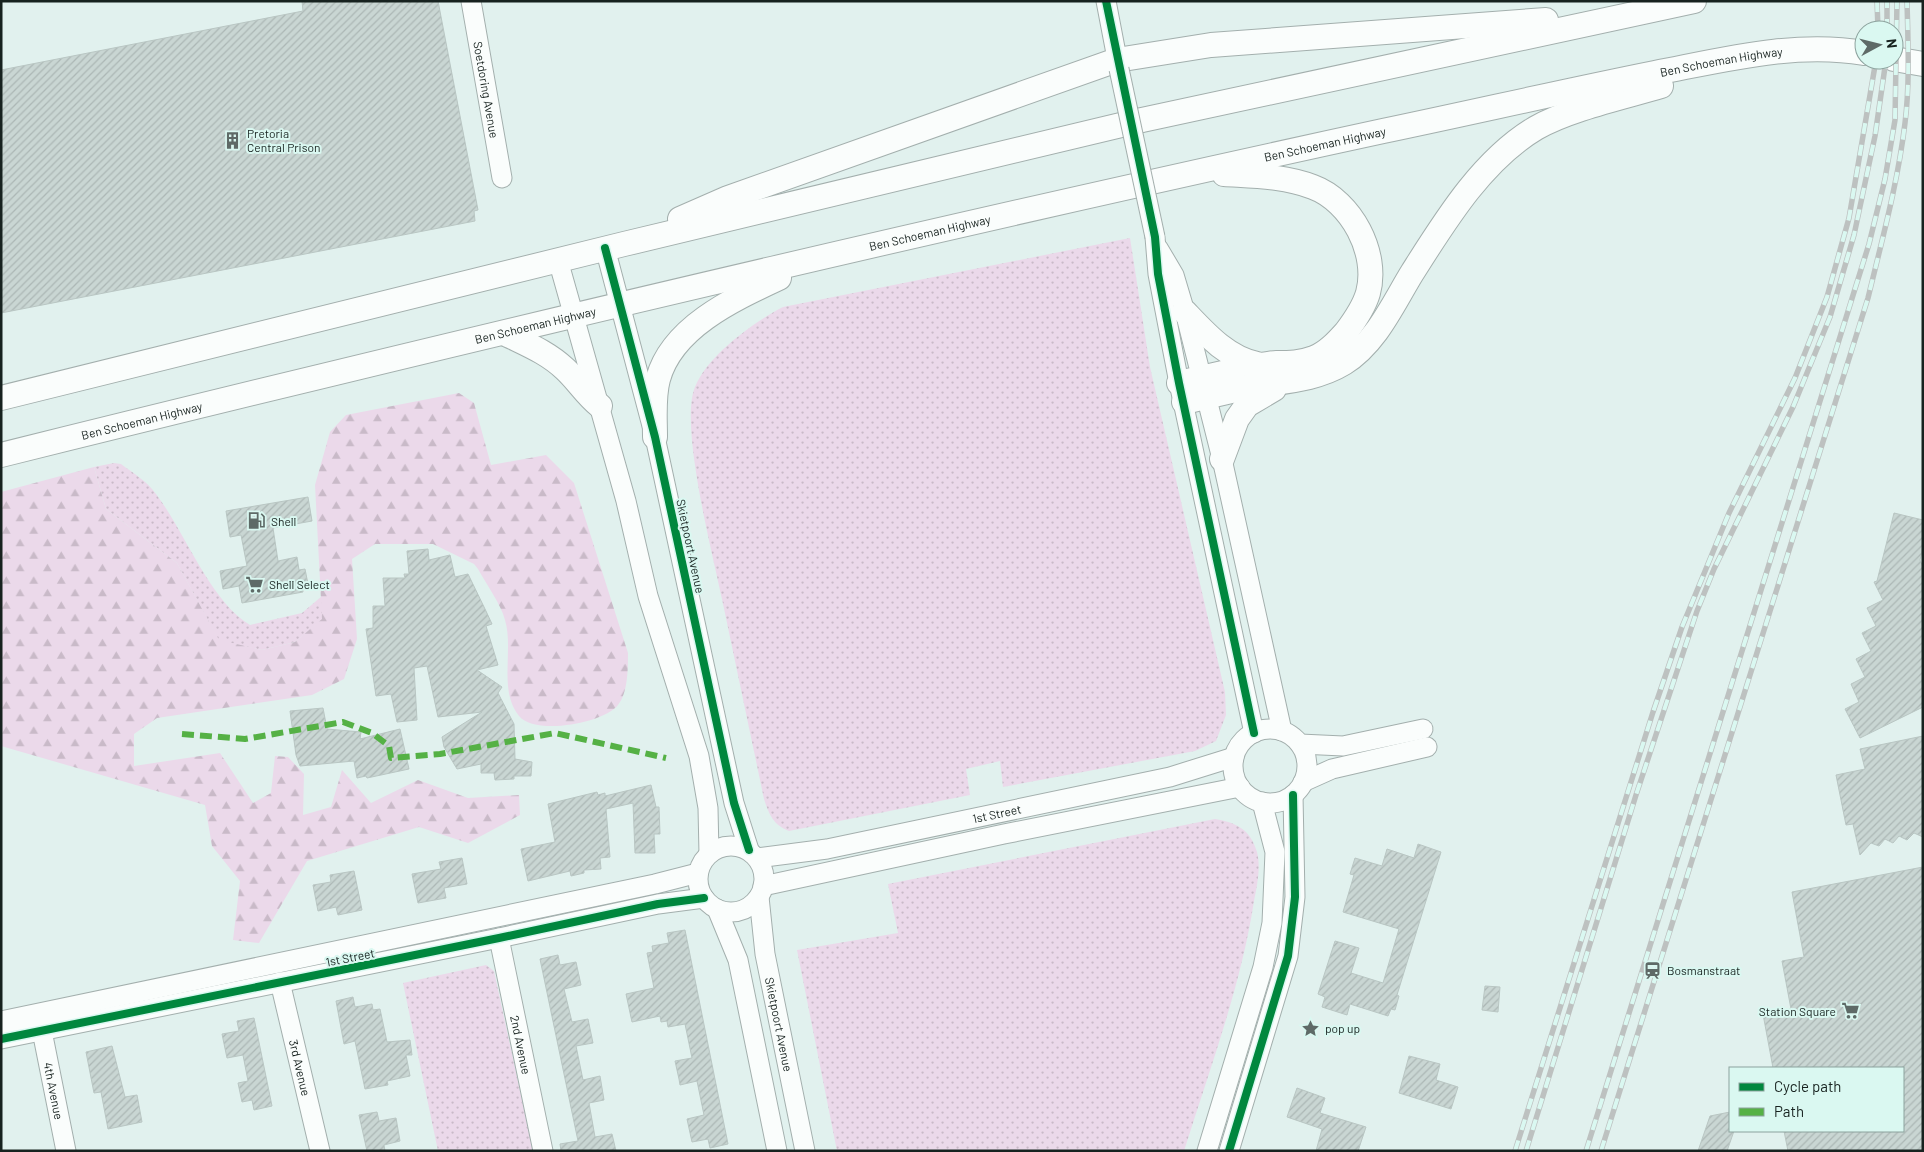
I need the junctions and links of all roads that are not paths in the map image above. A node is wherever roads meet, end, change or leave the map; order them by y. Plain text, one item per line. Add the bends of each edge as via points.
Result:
1 (471, 1) edge
2 (1106, 1) edge
3 (1694, 1) edge
4 (1615, 18) junction
5 (1798, 49) junction
6 (1854, 51) edge
7 (1904, 61) edge
8 (1923, 64) edge
9 (1118, 65) junction
10 (502, 178) dead end
11 (1156, 180) junction
12 (1155, 241) junction
13 (614, 246) junction
14 (822, 258) junction
15 (558, 260) junction
16 (620, 306) junction
17 (1185, 312) junction
18 (573, 316) junction
19 (504, 333) junction
20 (1258, 365) junction
21 (1284, 382) junction
22 (1192, 390) junction
23 (1, 398) edge
24 (600, 406) junction
25 (655, 437) junction
26 (1, 455) edge
27 (1222, 459) junction
28 (1282, 731) junction
29 (1254, 733) junction
30 (1300, 744) junction
31 (1234, 757) junction
32 (1240, 788) junction
33 (1298, 789) junction
34 (1262, 802) junction
35 (708, 854) junction
36 (753, 854) junction
37 (698, 873) junction
38 (761, 892) junction
39 (710, 904) junction
40 (499, 938) junction
41 (280, 982) junction
42 (1, 1021) edge
43 (42, 1031) junction
44 (1, 1039) edge
45 (66, 1151) edge
46 (320, 1151) edge
47 (543, 1151) edge
48 (777, 1151) edge
49 (805, 1151) edge
50 (1207, 1151) edge
51 (1229, 1151) edge

1 - 10 street, Soetdoring Avenue
2 - 9 street
3 - 4 main road
4 - 9 main road via 1211,46
4 - 13 main road via 1142,120
5 - 6 main road, Ben Schoeman Highway
5 - 11 main road, Ben Schoeman Highway via 1706,63
5 - 21 main road via 1638,93 1536,128 1502,153 1479,177 1363,348 1344,363 1319,374
7 - 8 main road
9 - 12 street, bridge
9 - 13 main road via 728,198
11 - 14 main road, Ben Schoeman Highway
11 - 20 main road via 1218,174 1280,177 1315,187 1339,202 1360,230 1370,276 1368,292 1357,318 1335,345 1315,358
12 - 17 street via 1174,275
12 - 22 street via 1158,274
13 - 15 main road
13 - 16 street, Skietpoort Avenue
14 - 16 main road, Ben Schoeman Highway
14 - 25 main road via 756,288 680,339 658,379
15 - 18 street
15 - 23 main road
16 - 18 main road, Ben Schoeman Highway
16 - 25 street, Skietpoort Avenue
17 - 20 main road via 1213,342
17 - 22 street
18 - 19 main road, Ben Schoeman Highway
18 - 24 street
19 - 24 main road via 554,360
19 - 26 main road, Ben Schoeman Highway
20 - 22 main road
21 - 22 main road
21 - 27 main road via 1248,405 1237,419
22 - 27 street
22 - 29 street
24 - 35 street via 648,596 699,756 708,808
25 - 36 street, Skietpoort Avenue via 734,802
27 - 28 street
28 - 29 street via 1268,729
28 - 30 street
29 - 31 street via 1241,743
30 - 33 street via 1307,766
30 - 33 street via 1343,746 1425,738 1332,769
31 - 32 street via 1233,768
31 - 36 street, 1st Street via 1170,776 827,849
32 - 34 street
32 - 38 street, 1st Street via 975,840
33 - 34 street via 1278,802
33 - 51 street via 1295,898 1288,956
34 - 50 street via 1276,852 1272,922 1263,967
35 - 36 street via 728,845
35 - 37 street
36 - 38 street via 764,876
37 - 39 street via 699,890
37 - 42 street, 1st Street
38 - 39 street via 745,909 726,912
38 - 49 street, Skietpoort Avenue via 766,954
39 - 40 street, 1st Street via 658,904
39 - 48 street, Skietpoort Avenue via 738,960
40 - 41 street, 1st Street
40 - 47 street, 2nd Avenue
41 - 43 street, 1st Street
41 - 46 street, 3rd Avenue
43 - 44 street, 1st Street
43 - 45 street, 4th Avenue

